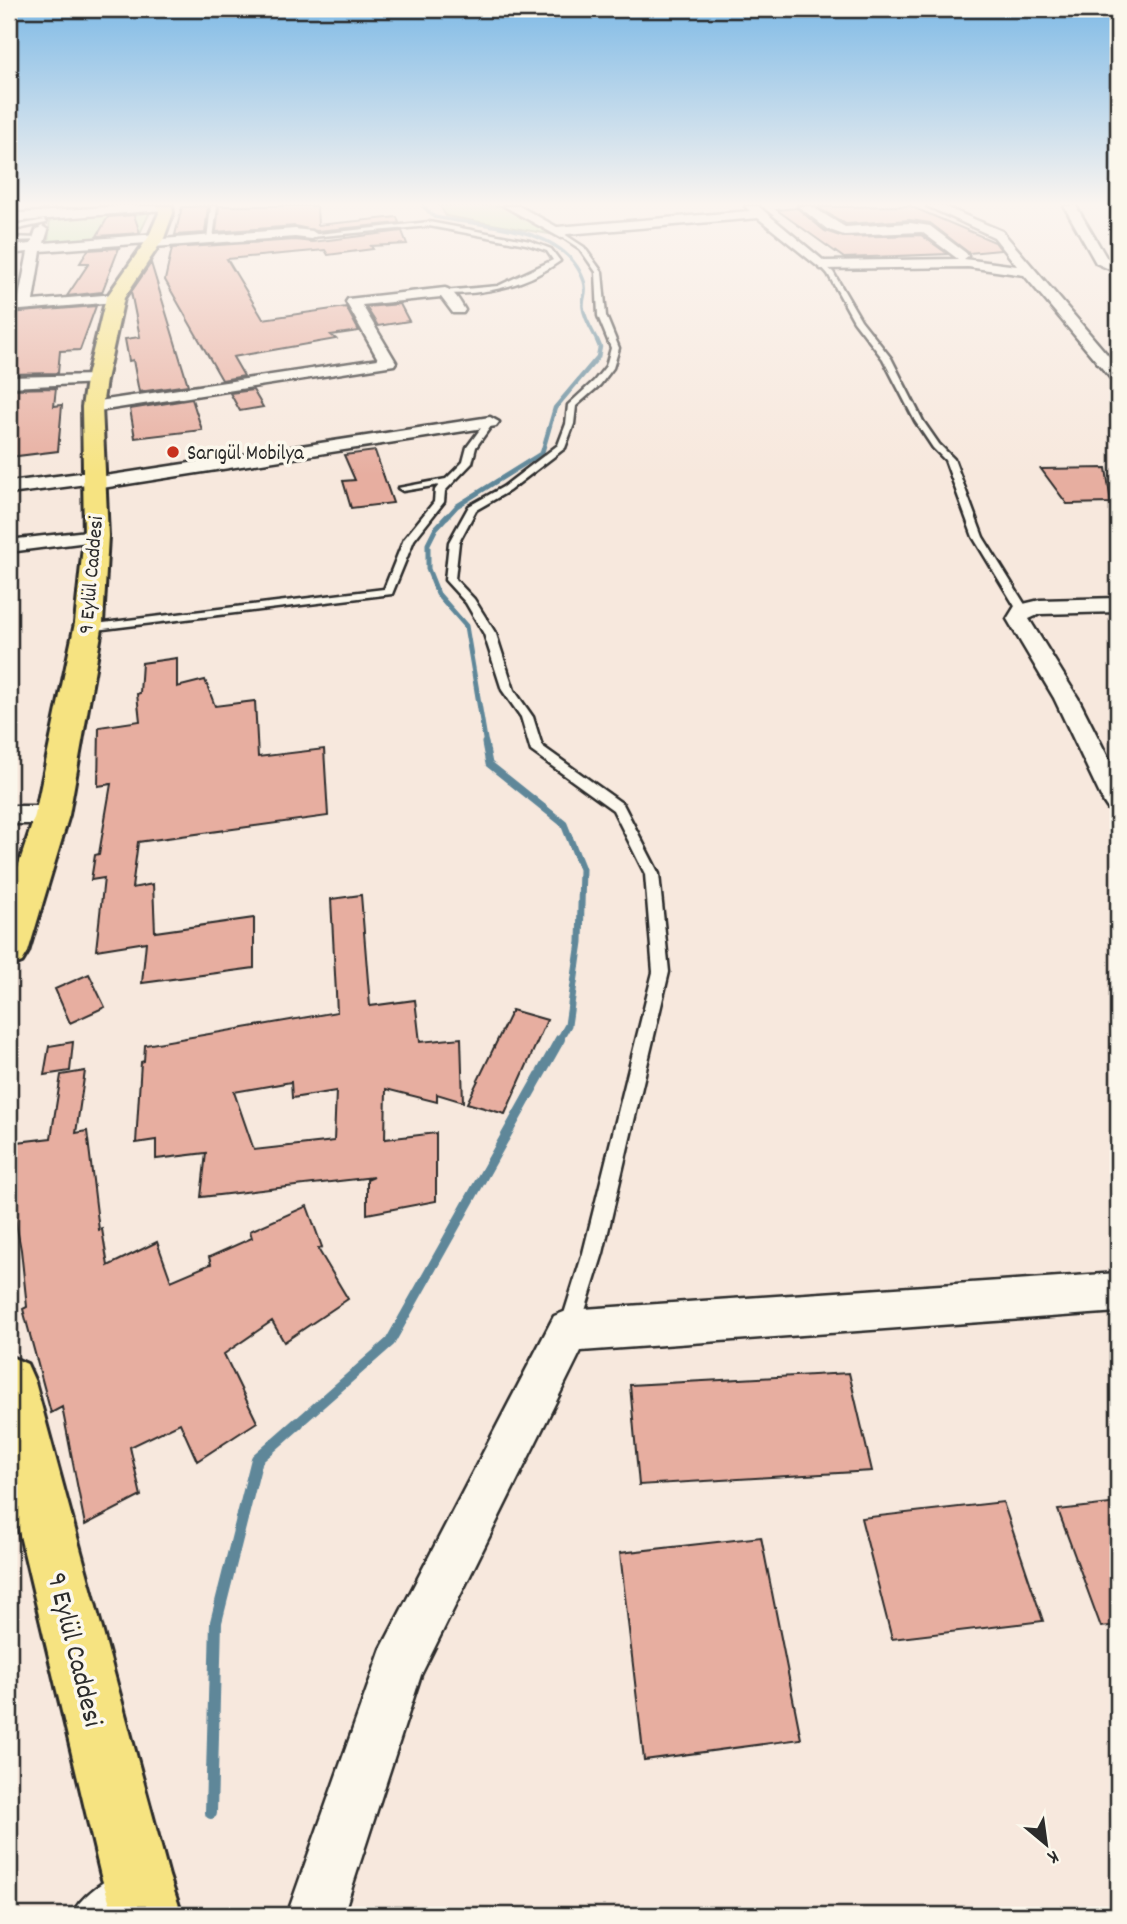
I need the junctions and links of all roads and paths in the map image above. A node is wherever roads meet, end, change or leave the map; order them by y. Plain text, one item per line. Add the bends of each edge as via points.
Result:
1 (26, 296) edge
2 (117, 296) edge
3 (410, 296) edge
4 (447, 296) edge
5 (600, 296) edge
6 (844, 296) edge
7 (1048, 296) edge
8 (115, 299) junction
9 (25, 305) junction
10 (9, 307) edge
11 (458, 310) dead end
12 (1098, 355) junction
13 (1118, 359) edge
14 (1118, 377) edge
15 (96, 380) junction
16 (9, 382) edge
17 (92, 407) junction
18 (490, 422) joint
19 (96, 480) junction
20 (449, 481) junction
21 (9, 488) edge
22 (403, 488) dead end
23 (96, 536) junction
24 (9, 546) edge
25 (1118, 605) edge
26 (1023, 611) junction
27 (88, 628) junction
28 (1118, 803) edge
29 (9, 815) edge
30 (52, 815) junction
31 (9, 952) edge
32 (1118, 1292) edge
33 (569, 1331) junction
34 (9, 1382) edge
35 (123, 1902) edge
36 (315, 1915) edge

1 - 9 street
2 - 8 main road, 9 Eylül Caddesi
3 - 17 street via 353,302 388,362
4 - 11 street
5 - 33 lane via 601,316 615,348 610,366 572,405 562,446 506,489 472,508 454,542 450,580 470,601 490,634 508,690 527,717 536,748 618,807 652,874 661,972 593,1252
6 - 26 lane via 887,358 919,421 949,459 978,537
7 - 12 street
8 - 9 street
8 - 15 main road, 9 Eylül Caddesi
9 - 10 street
12 - 13 street
12 - 14 street
15 - 16 street
15 - 17 main road, 9 Eylül Caddesi
17 - 19 main road, 9 Eylül Caddesi
18 - 19 street
18 - 20 lane via 471,447 467,463
19 - 21 street
19 - 23 main road, 9 Eylül Caddesi
20 - 22 lane
20 - 27 lane via 440,490 439,502 409,539 388,592
23 - 24 street
23 - 27 main road, 9 Eylül Caddesi
25 - 26 street
26 - 28 street via 1018,619 1066,698
27 - 30 main road, 9 Eylül Caddesi
29 - 30 street
30 - 31 main road, 9 Eylül Caddesi
32 - 33 street
33 - 36 street via 399,1667
34 - 35 main road, 9 Eylül Caddesi

